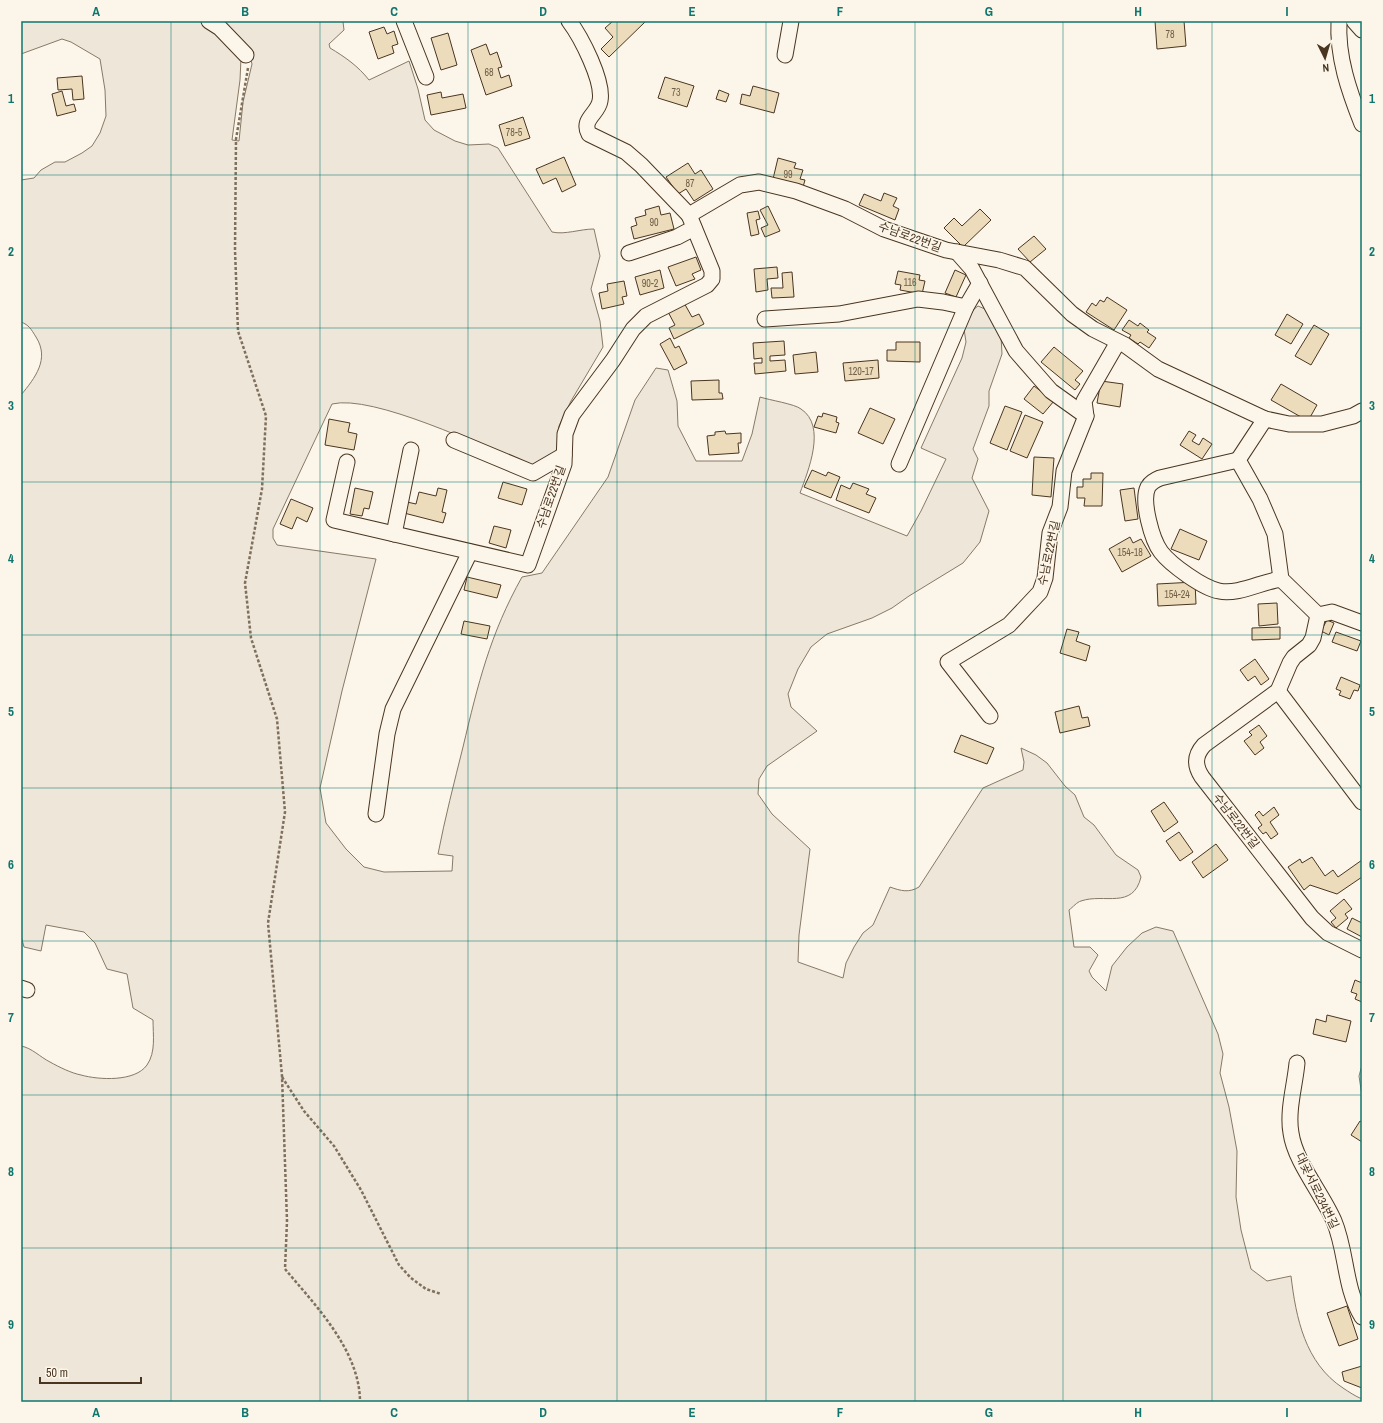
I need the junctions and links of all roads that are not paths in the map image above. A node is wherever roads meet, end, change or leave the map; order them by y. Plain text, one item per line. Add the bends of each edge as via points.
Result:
1 (209, 21) edge
2 (404, 21) edge
3 (569, 21) edge
4 (791, 21) edge
5 (1339, 21) edge
6 (1354, 21) edge
7 (1362, 30) edge
8 (246, 55) road end
9 (785, 55) dead end
10 (426, 77) dead end
11 (1362, 124) edge
12 (692, 221) junction
13 (957, 252) junction
14 (629, 253) dead end
15 (980, 283) junction
16 (966, 307) junction
17 (765, 319) dead end
18 (1118, 342) junction
19 (1362, 411) edge
20 (1086, 416) junction
21 (1265, 419) junction
22 (454, 440) dead end
23 (411, 450) dead end
24 (564, 455) junction
25 (1238, 460) junction
26 (347, 462) dead end
27 (899, 464) dead end
28 (394, 534) junction
29 (470, 552) junction
30 (1281, 579) junction
31 (1318, 616) junction
32 (1362, 623) edge
33 (1278, 691) junction
34 (990, 716) dead end
35 (1362, 802) edge
36 (376, 814) dead end
37 (1362, 950) edge
38 (1297, 1063) dead end
39 (1362, 1317) edge

1 - 8 street via 220,28
2 - 10 street
3 - 12 street, 수남로22번길 via 584,44 595,71 600,94 597,108 587,122 589,134 626,152
4 - 9 street
5 - 11 street via 1340,51 1350,92
6 - 7 street
12 - 13 street, 수남로22번길 via 740,185 759,182 796,190 845,209 884,229
12 - 14 street via 677,237
12 - 24 street, 수남로22번길 via 712,271 712,279 707,285 646,316 633,329 572,415 565,434
13 - 15 street
13 - 18 street, 수남로22번길 via 1025,268 1072,314
15 - 16 street
15 - 20 street via 1016,351 1051,391
16 - 17 street via 930,300 913,300 839,314
16 - 27 street
18 - 20 street, 수남로22번길 via 1084,401
18 - 21 street, 수남로22번길 via 1158,369
19 - 21 street, 수남로22번길 via 1348,418 1322,424 1289,424
20 - 34 street, 수남로22번길 via 1064,471 1060,507 1050,533 1045,578 1040,592 1008,625 948,662
21 - 25 street
22 - 24 street via 533,473
23 - 28 street
24 - 29 street, 수남로22번길 via 564,464 528,565
25 - 30 street via 1260,499 1275,534
25 - 30 street via 1153,481 1146,496 1148,517 1156,544 1170,561 1207,587 1217,591 1236,591
26 - 28 street, 수남로22번길 via 334,520
28 - 29 street, 수남로22번길
29 - 36 street via 393,710 387,734
30 - 31 street
31 - 32 street via 1332,612
31 - 33 street via 1313,638 1290,663
33 - 35 street
33 - 37 street, 수남로22번길 via 1204,744 1196,757 1198,772 1316,922 1328,933
38 - 39 street, 대곶서로234번길 via 1291,1110 1291,1134 1303,1164 1334,1222 1351,1295

